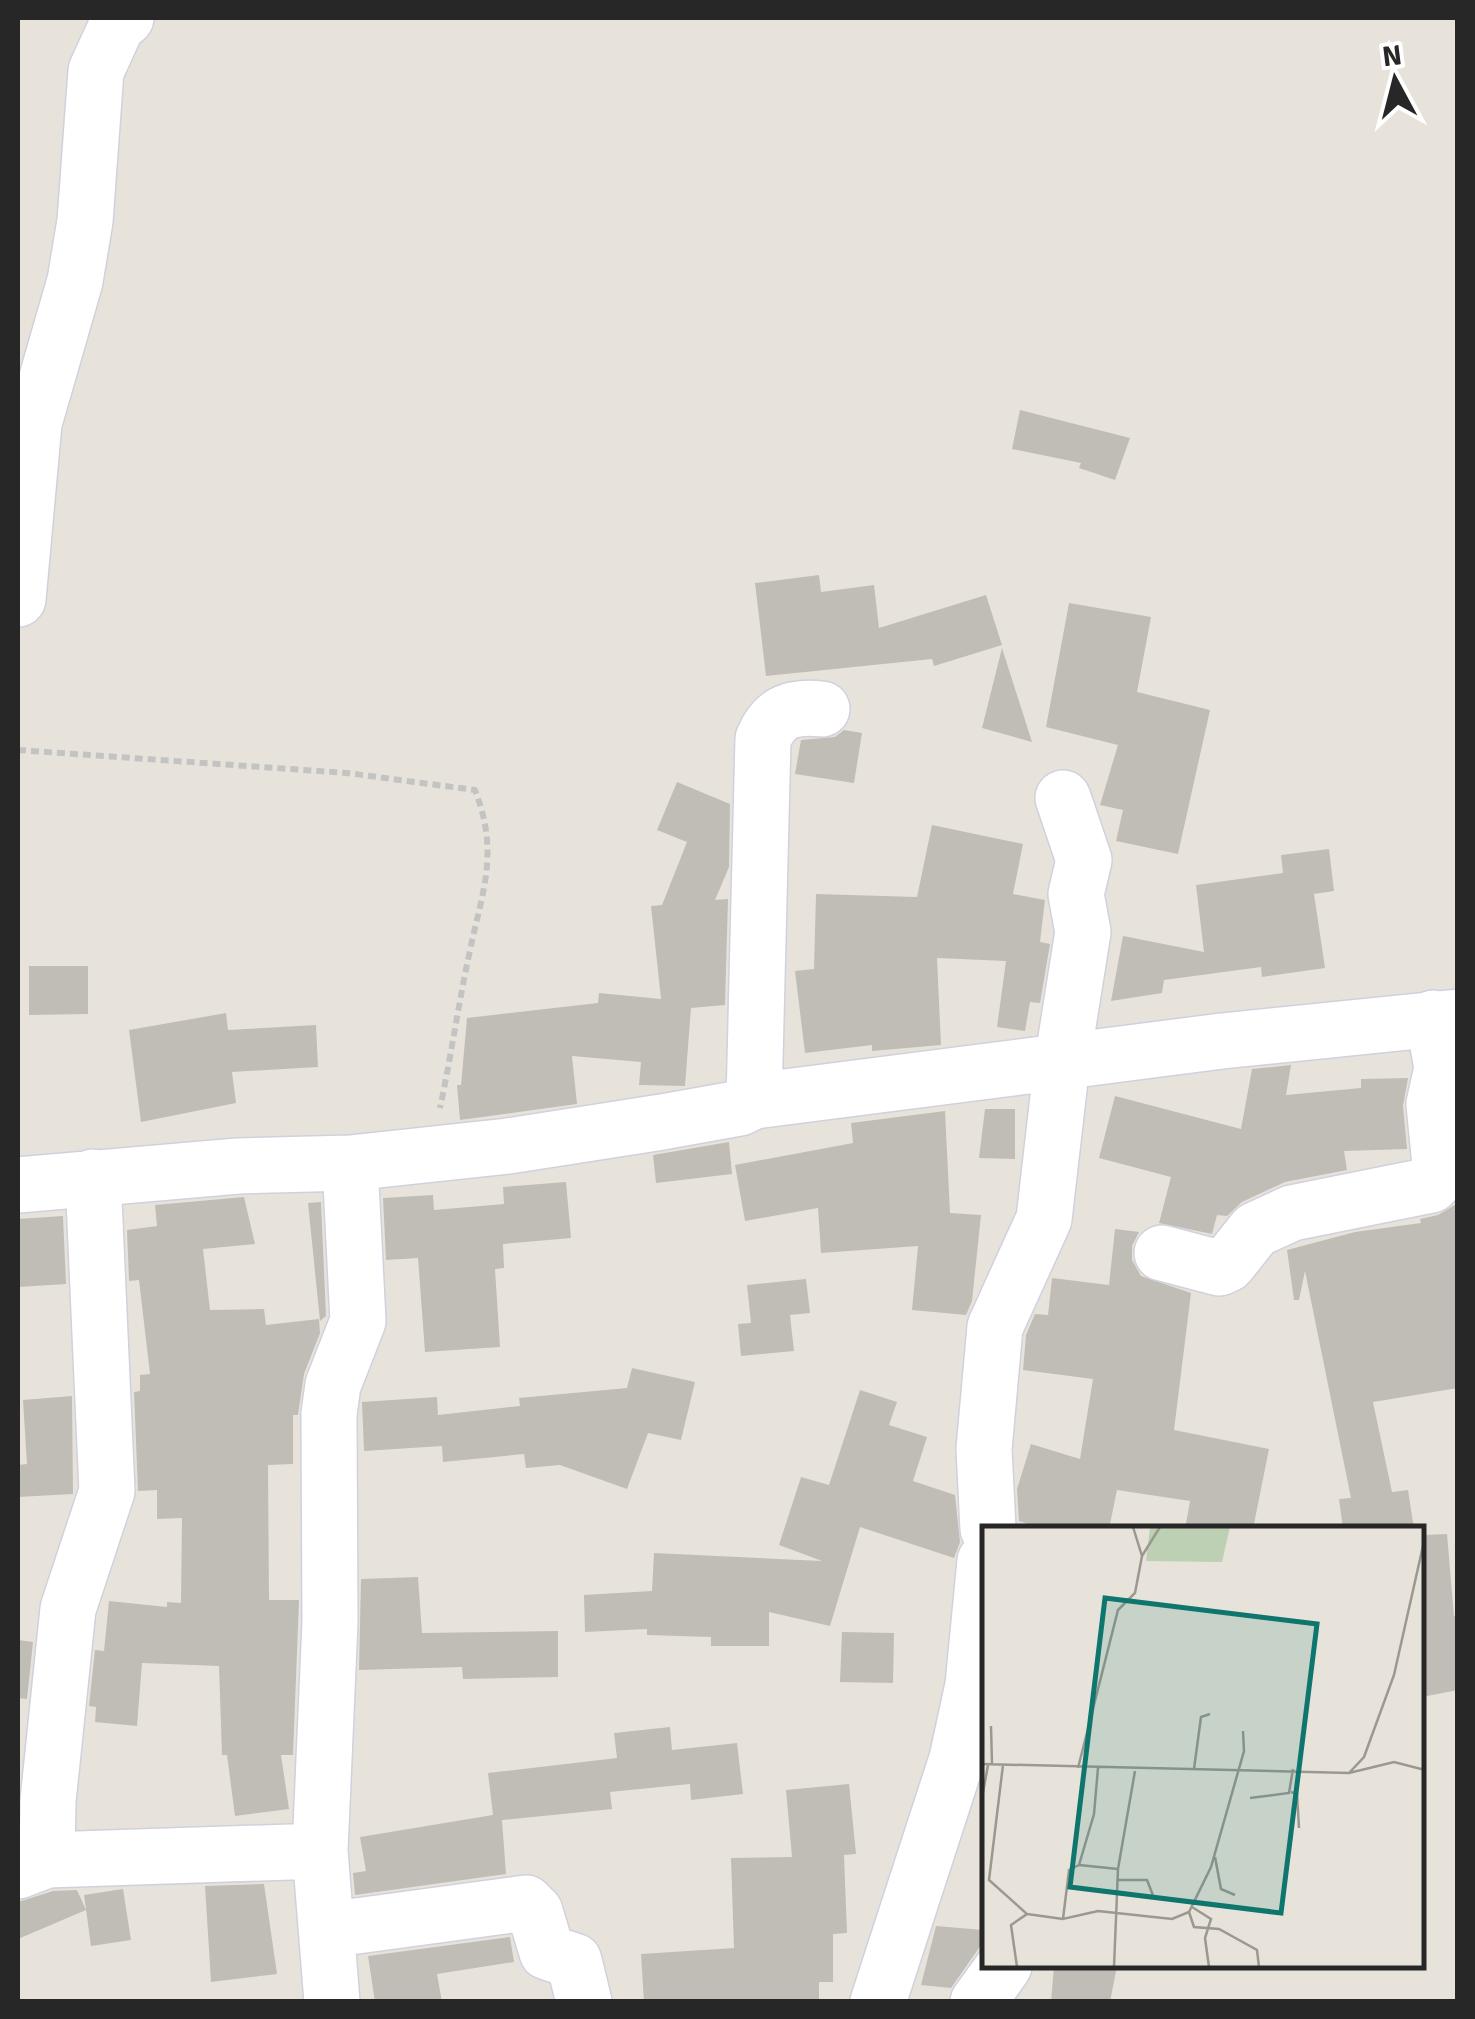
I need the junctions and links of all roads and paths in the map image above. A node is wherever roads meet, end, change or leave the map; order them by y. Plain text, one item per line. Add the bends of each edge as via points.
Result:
1 (126, 18) edge
2 (18, 599) edge
3 (822, 709) dead end
4 (18, 750) edge
5 (1062, 798) dead end
6 (1446, 1018) edge
7 (1062, 1063) junction
8 (754, 1100) junction
9 (430, 1153) junction
10 (350, 1163) junction
11 (93, 1177) junction
12 (1449, 1177) edge
13 (18, 1185) edge
14 (1162, 1253) dead end
15 (988, 1526) edge
16 (982, 1628) edge
17 (979, 1694) edge
18 (320, 1851) junction
19 (32, 1865) edge
20 (327, 1930) junction
21 (1002, 1969) edge
22 (332, 2002) edge
23 (584, 2002) edge
24 (878, 2002) edge
25 (978, 2002) edge

1 - 2 street via 96,71 85,221 34,423
3 - 8 street via 785,710 763,740
4 - 9 path via 475,790 486,820 488,883
5 - 7 street via 1084,860 1076,894 1083,932
6 - 7 street
6 - 12 street via 1434,1104
7 - 8 street
7 - 15 street via 1044,1219 995,1327 984,1449
8 - 9 street via 740,1108 577,1136
9 - 10 street
10 - 11 street
10 - 18 street via 358,1320 329,1414 330,1622
11 - 13 street
11 - 19 street via 107,1492 68,1609 48,1801
12 - 14 street via 1424,1188 1292,1213 1255,1230 1220,1268
16 - 17 street
17 - 24 street
18 - 19 street
18 - 20 street
20 - 22 street
20 - 23 street via 526,1903 547,1952 574,1961
21 - 25 street

